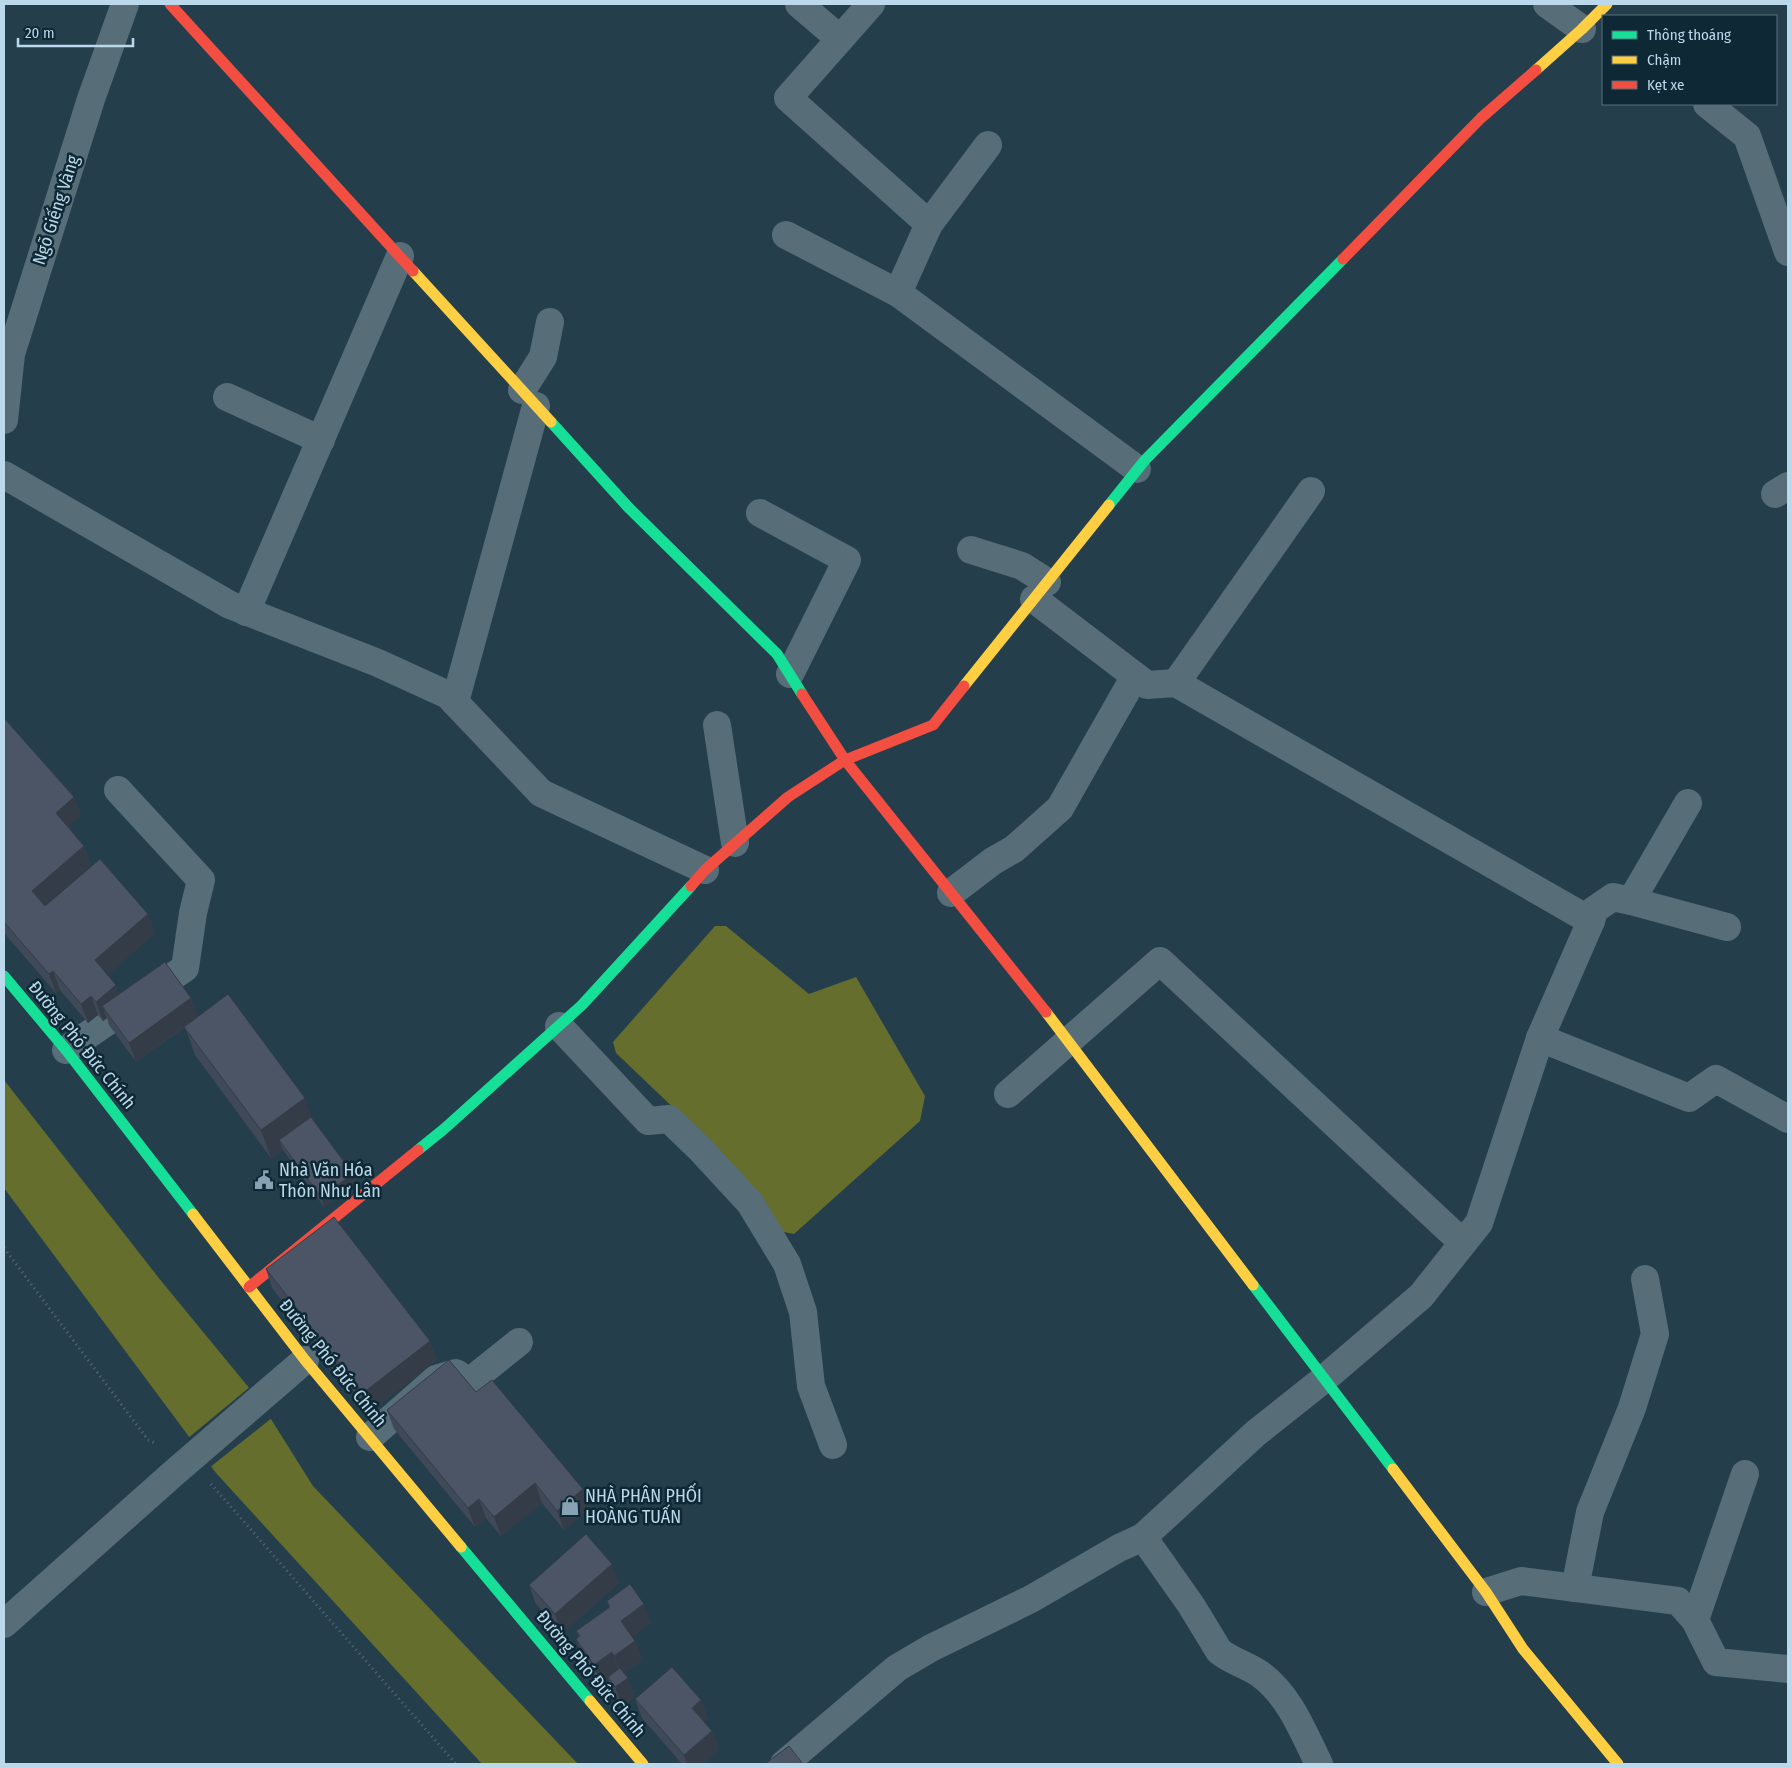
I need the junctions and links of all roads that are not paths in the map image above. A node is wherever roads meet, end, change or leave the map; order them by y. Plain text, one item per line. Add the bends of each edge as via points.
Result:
1 (125, 4) edge
2 (170, 4) edge
3 (799, 4) edge
4 (871, 4) edge
5 (1547, 4) edge
6 (1597, 16) edge
7 (840, 39) junction
8 (1708, 105) edge
9 (988, 145) dead end
10 (929, 224) junction
11 (786, 235) dead end
12 (1788, 252) edge
13 (400, 256) junction
14 (898, 293) junction
15 (550, 322) dead end
16 (227, 396) dead end
17 (529, 398) junction
18 (4, 420) edge
19 (321, 440) junction
20 (1137, 469) junction
21 (4, 475) edge
22 (1311, 491) dead end
23 (760, 513) dead end
24 (971, 550) dead end
25 (1040, 590) junction
26 (246, 612) junction
27 (790, 674) junction
28 (1135, 676) junction
29 (1176, 684) junction
30 (455, 702) junction
31 (717, 725) dead end
32 (846, 760) junction
33 (118, 790) dead end
34 (1688, 803) dead end
35 (735, 843) junction
36 (704, 870) junction
37 (951, 893) junction
38 (1631, 901) junction
39 (1591, 921) junction
40 (1727, 927) dead end
41 (4, 976) edge
42 (558, 1026) junction
43 (1540, 1038) junction
44 (1068, 1041) junction
45 (66, 1050) junction
46 (1008, 1094) dead end
47 (1788, 1119) edge
48 (1462, 1242) junction
49 (1645, 1279) dead end
50 (249, 1287) junction
51 (519, 1342) dead end
52 (305, 1360) junction
53 (1324, 1379) junction
54 (370, 1437) junction
55 (833, 1445) dead end
56 (1745, 1474) dead end
57 (1143, 1537) junction
58 (1574, 1588) junction
59 (1486, 1592) junction
60 (1695, 1620) junction
61 (4, 1624) edge
62 (1788, 1669) edge
63 (643, 1764) edge
64 (784, 1764) edge
65 (1319, 1764) edge
66 (1618, 1764) edge

1 - 18 street, Ngõ Giếng Vàng via 88,108 11,354
2 - 13 street
3 - 7 street
4 - 7 street
5 - 6 street
6 - 20 street via 1481,118
7 - 10 street via 788,98
8 - 12 street via 1747,136
9 - 10 street
10 - 14 street
11 - 14 street
13 - 17 street
13 - 19 street
14 - 20 street
15 - 17 street via 543,357
16 - 19 street
17 - 27 street via 628,507 777,654
17 - 30 street
19 - 26 street
20 - 25 street
21 - 26 street
22 - 29 street
23 - 27 street via 847,560
24 - 25 street via 1022,566
25 - 28 street
25 - 32 street via 933,725
26 - 30 street via 378,663 448,695
27 - 32 street
28 - 29 street via 1146,685
28 - 37 street via 1060,808 1014,849
29 - 39 street
30 - 36 street via 542,793
31 - 35 street
32 - 35 street via 788,797
32 - 37 street
33 - 45 street via 201,880 185,968
34 - 38 street
35 - 36 street
36 - 42 street via 582,1005
37 - 44 street
38 - 39 street via 1612,897 1594,910
38 - 40 street
39 - 43 street
41 - 45 street, Đường Phó Đức Chính
42 - 50 street via 444,1129
42 - 55 street via 648,1120 668,1119 750,1203 787,1264 803,1312 811,1386
43 - 47 street via 1689,1098 1716,1079
43 - 48 street via 1478,1223
44 - 46 street
44 - 48 street via 1160,960
44 - 53 street
45 - 50 street, Đường Phó Đức Chính
48 - 53 street via 1421,1296
49 - 58 street via 1655,1334 1632,1408 1590,1512
50 - 52 street, Đường Phó Đức Chính
51 - 54 street via 469,1382 456,1373 436,1379
52 - 54 street, Đường Phó Đức Chính
52 - 61 street
53 - 57 street via 1256,1433
53 - 59 street
54 - 63 street, Đường Phó Đức Chính
56 - 60 street
57 - 64 street via 897,1668
57 - 65 street via 1219,1651 1259,1674 1287,1700
58 - 59 street via 1520,1581
58 - 60 street via 1678,1601
59 - 66 street via 1523,1649
60 - 62 street via 1716,1662

